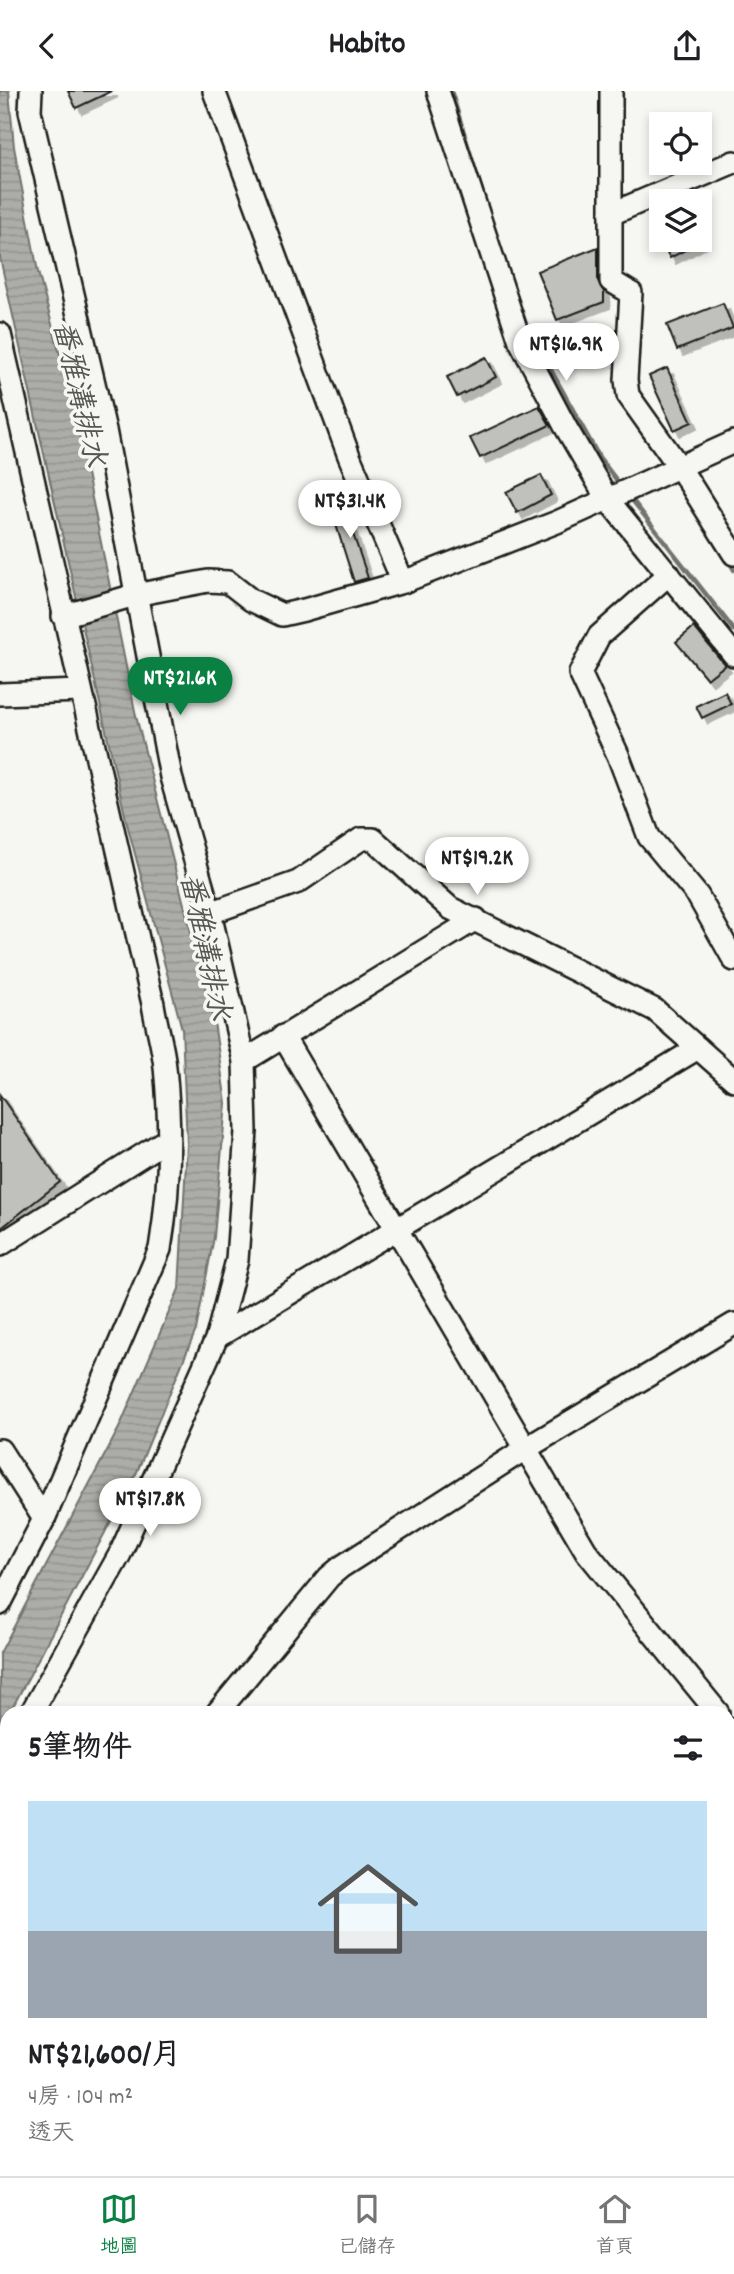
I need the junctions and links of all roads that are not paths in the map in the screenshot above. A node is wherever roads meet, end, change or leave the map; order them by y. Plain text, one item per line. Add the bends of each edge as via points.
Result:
1 (31, 91) edge
2 (214, 91) edge
3 (438, 91) edge
4 (611, 91) edge
5 (734, 162) edge
6 (611, 214) junction
7 (0, 334) edge
8 (734, 442) edge
9 (680, 468) junction
10 (608, 499) junction
11 (734, 554) edge
12 (669, 574) junction
13 (403, 582) junction
14 (135, 595) junction
15 (63, 616) junction
16 (734, 655) edge
17 (80, 691) junction
18 (0, 694) edge
19 (210, 913) junction
20 (476, 919) junction
21 (734, 960) edge
22 (283, 1036) junction
23 (698, 1048) junction
24 (244, 1061) junction
25 (734, 1080) edge
26 (168, 1139) junction
27 (396, 1230) junction
28 (0, 1245) edge
29 (734, 1324) edge
30 (217, 1337) junction
31 (525, 1449) junction
32 (0, 1450) edge
33 (44, 1519) junction
34 (0, 1604) edge
35 (35, 1706) edge
36 (223, 1706) edge
37 (712, 1706) edge

1 - 14 street via 30,111 106,430
2 - 13 street via 349,456
3 - 10 street via 520,341
4 - 6 street
5 - 6 street
6 - 9 street via 611,281 631,293 628,395
7 - 15 street
8 - 9 street
9 - 10 street
9 - 11 street
10 - 12 street
10 - 13 street
12 - 16 street
12 - 21 street via 599,636 580,673 649,837 698,896
13 - 14 street via 282,615 228,582 208,581
14 - 15 street
14 - 19 street via 171,778
15 - 17 street
17 - 18 street
17 - 26 street via 165,1064
19 - 20 street via 298,882 360,839 373,839 450,908
19 - 24 street
20 - 22 street
20 - 23 street via 654,1010
22 - 24 street
22 - 27 street
23 - 25 street
23 - 27 street
24 - 30 street via 243,1210 237,1260
26 - 28 street
26 - 33 street via 168,1203 160,1249
27 - 30 street
27 - 31 street
29 - 31 street
30 - 35 street via 120,1554
31 - 36 street via 329,1577
31 - 37 street via 586,1551
32 - 33 street
33 - 34 street

